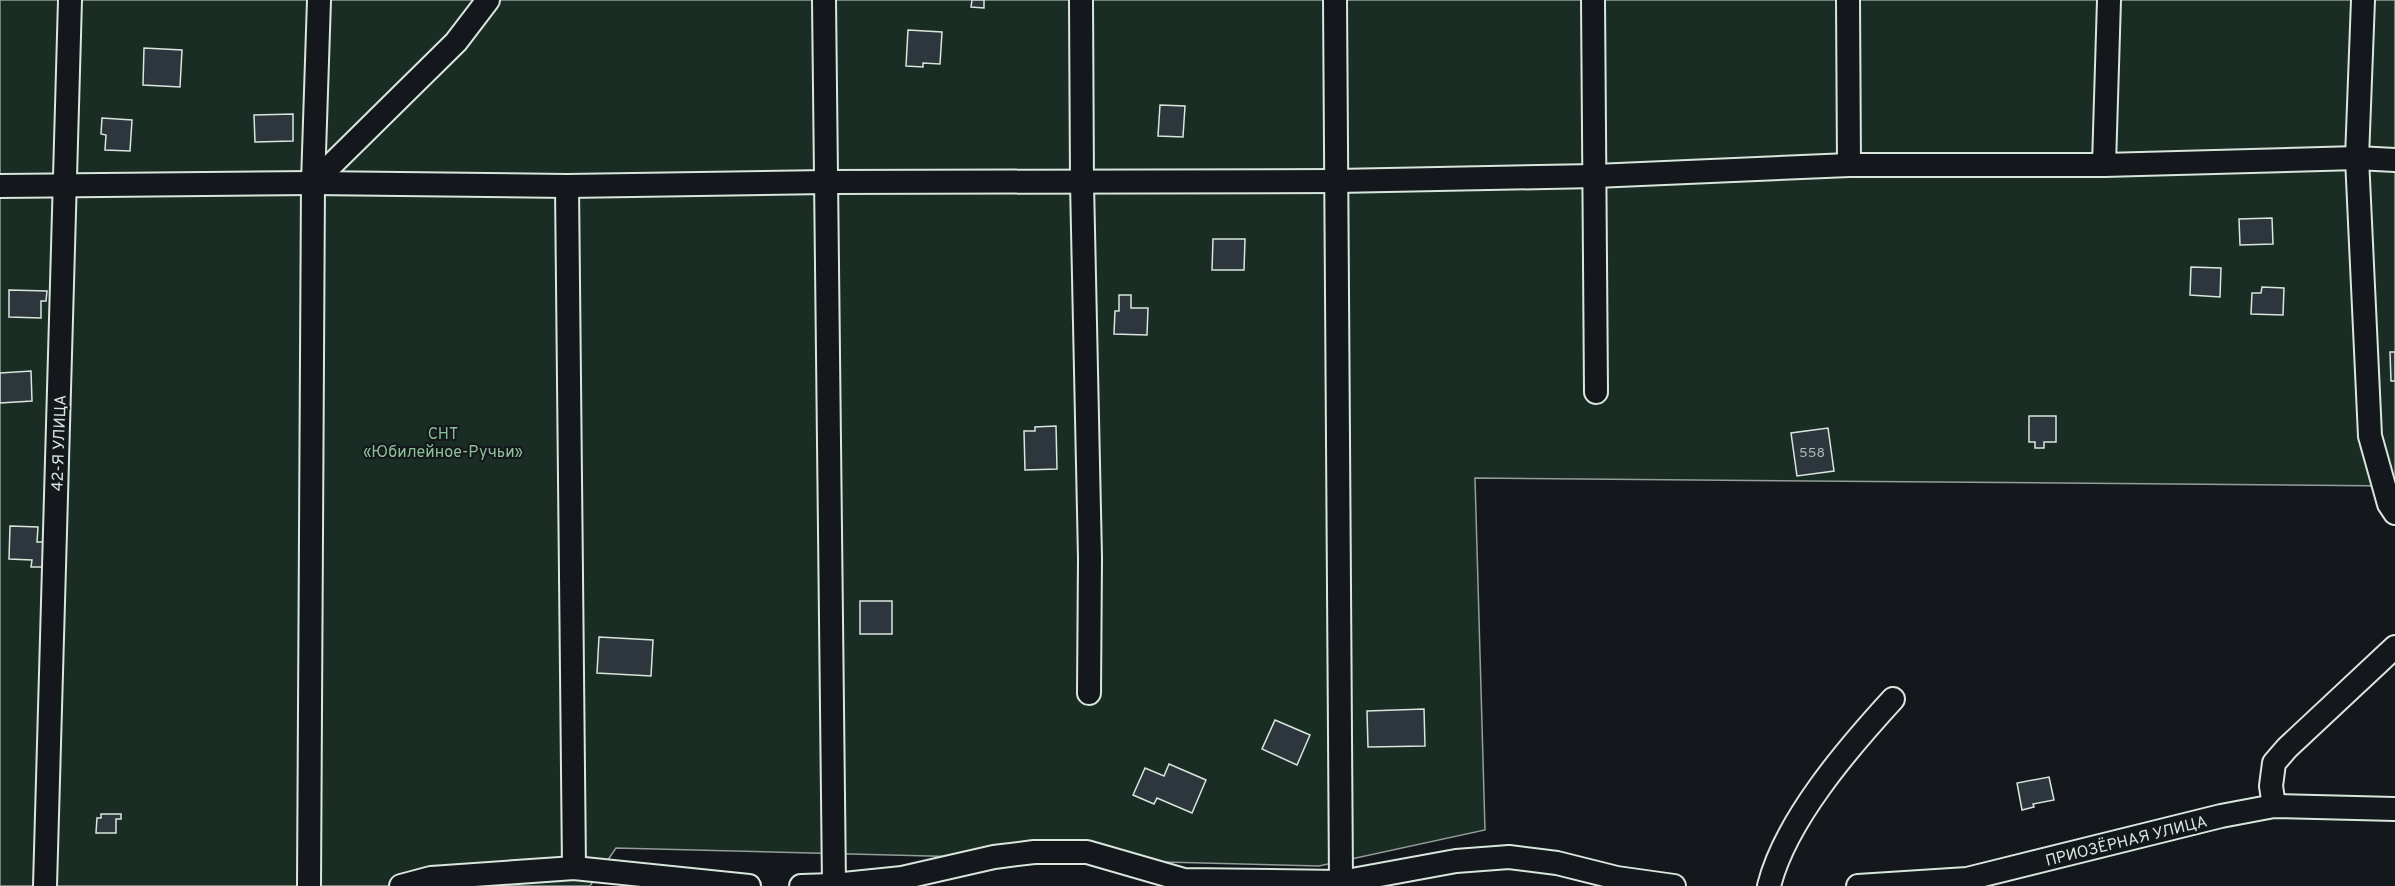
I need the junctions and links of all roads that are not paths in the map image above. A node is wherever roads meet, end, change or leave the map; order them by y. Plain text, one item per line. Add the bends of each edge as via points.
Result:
1 (70, 0) edge
2 (319, 0) edge
3 (488, 0) edge
4 (824, 0) edge
5 (1082, 0) edge
6 (1335, 0) edge
7 (1593, 0) edge
8 (1848, 0) edge
9 (2109, 0) edge
10 (2363, 0) edge
11 (2357, 158) junction
12 (2395, 160) edge
13 (1849, 165) junction
14 (2104, 165) junction
15 (1595, 176) junction
16 (1337, 181) junction
17 (826, 182) junction
18 (314, 183) junction
19 (1082, 183) junction
20 (0, 186) edge
21 (65, 186) junction
22 (567, 186) junction
23 (1596, 392) dead end
24 (2395, 513) edge
25 (2395, 647) edge
26 (1089, 693) dead end
27 (1893, 699) dead end
28 (2274, 806) junction
29 (2395, 809) edge
30 (574, 868) junction
31 (610, 879) edge
32 (1341, 882) junction
33 (834, 885) edge
34 (45, 886) edge
35 (309, 886) edge
36 (401, 886) edge
37 (749, 886) edge
38 (801, 886) edge
39 (1674, 886) edge
40 (1768, 886) edge
41 (1858, 886) edge

1 - 21 street, 42-Я УЛИЦА
2 - 18 street
3 - 18 street via 456,42
4 - 17 street
5 - 19 street
6 - 16 street
7 - 15 street
8 - 13 street
9 - 14 street
10 - 11 street
11 - 12 street
11 - 14 street
11 - 24 street via 2370,436
13 - 14 street
13 - 15 street
15 - 16 street
15 - 23 street
16 - 19 street
16 - 32 street
17 - 19 street
17 - 22 street
17 - 33 street
18 - 21 street
18 - 22 street
18 - 35 street
19 - 26 street
20 - 21 street
21 - 34 street, 42-Я УЛИЦА
22 - 30 street
25 - 28 street via 2274,764
27 - 40 street via 1846,751 1796,824 1774,862
28 - 29 street, ПРИОЗЁРНАЯ УЛИЦА
28 - 41 street, ПРИОЗЁРНАЯ УЛИЦА via 1967,879
30 - 31 street
30 - 36 street via 430,878
31 - 37 street
32 - 33 street via 1184,880 1087,852 1034,852 902,878
32 - 39 street via 1456,861 1509,857
33 - 38 street

